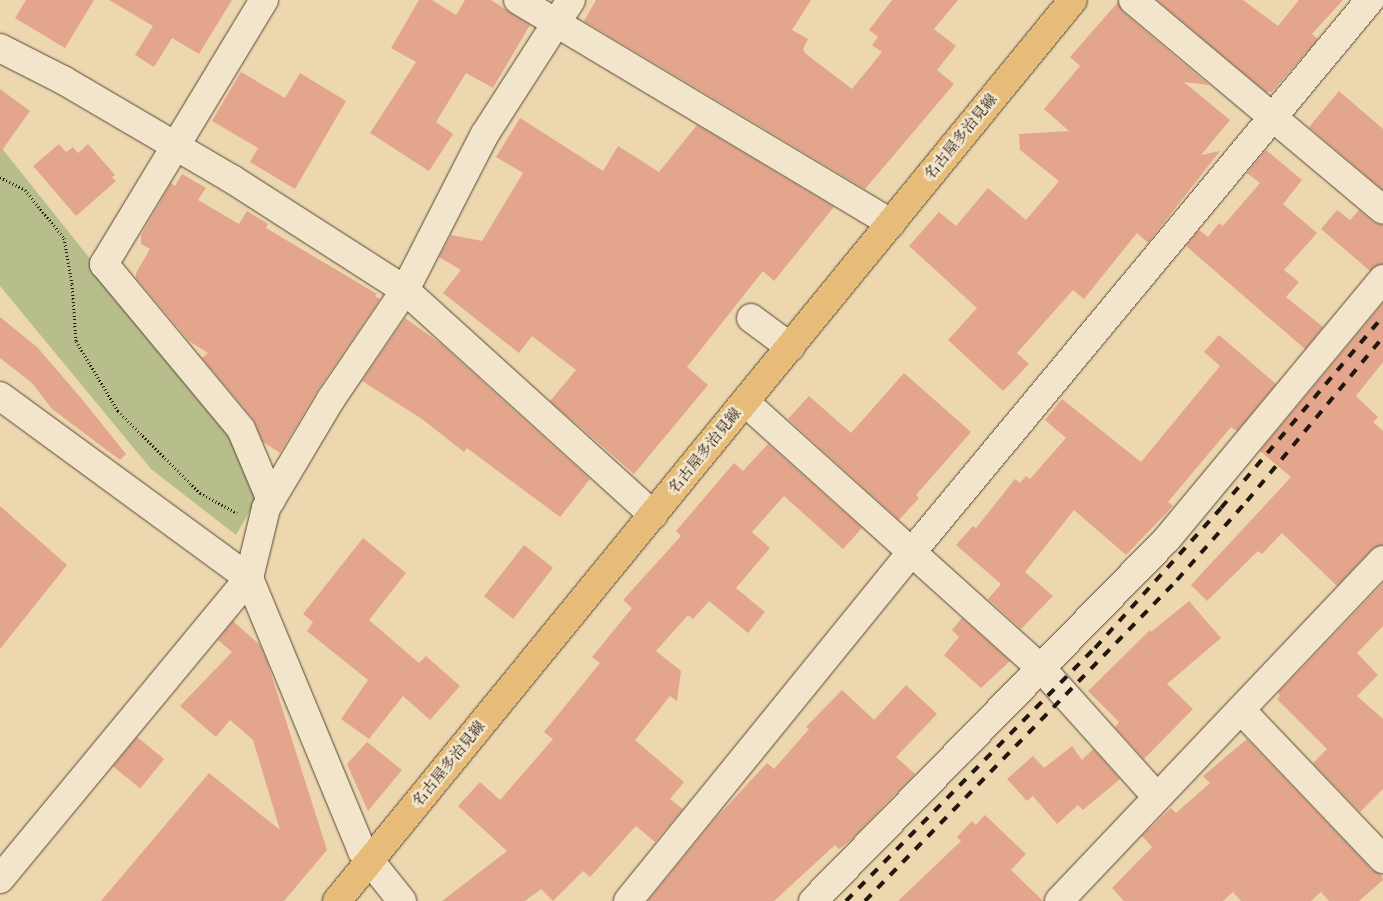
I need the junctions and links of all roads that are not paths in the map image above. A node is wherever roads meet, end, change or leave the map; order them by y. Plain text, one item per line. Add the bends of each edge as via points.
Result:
1 (264, 0) edge
2 (518, 0) edge
3 (571, 0) edge
4 (1073, 0) edge
5 (1133, 0) edge
6 (1370, 0) edge
7 (556, 24) junction
8 (0, 48) edge
9 (1272, 117) junction
10 (178, 147) junction
11 (1383, 210) edge
12 (891, 224) junction
13 (1383, 278) edge
14 (405, 290) junction
15 (751, 318) dead end
16 (790, 347) junction
17 (0, 396) edge
18 (745, 402) junction
19 (271, 500) junction
20 (653, 515) junction
21 (911, 553) junction
22 (1383, 560) edge
23 (249, 578) junction
24 (1042, 669) junction
25 (1241, 710) junction
26 (1157, 797) junction
27 (1383, 859) edge
28 (370, 860) junction
29 (0, 878) edge
30 (337, 901) edge
31 (402, 901) edge
32 (628, 901) edge
33 (813, 901) edge
34 (1059, 901) edge

1 - 10 street
2 - 7 street
3 - 7 street
4 - 12 main road, 名古屋多治見線
5 - 9 street
6 - 9 street
7 - 12 street
7 - 14 street via 485,134
8 - 10 street via 63,80
9 - 11 street
9 - 21 street
10 - 14 street
10 - 19 street via 104,264 241,428
12 - 16 main road, 名古屋多治見線
13 - 24 street via 1168,539
14 - 19 street via 331,399
14 - 20 street
15 - 16 street
16 - 18 main road, 名古屋多治見線
17 - 23 street
18 - 20 main road, 名古屋多治見線
18 - 21 street
19 - 23 street
20 - 28 main road, 名古屋多治見線
21 - 24 street
21 - 32 street
22 - 25 street
23 - 28 street via 362,851
23 - 29 street
24 - 26 street
24 - 33 street
25 - 26 street
25 - 27 street
26 - 34 street
28 - 30 main road, 名古屋多治見線
28 - 31 street

